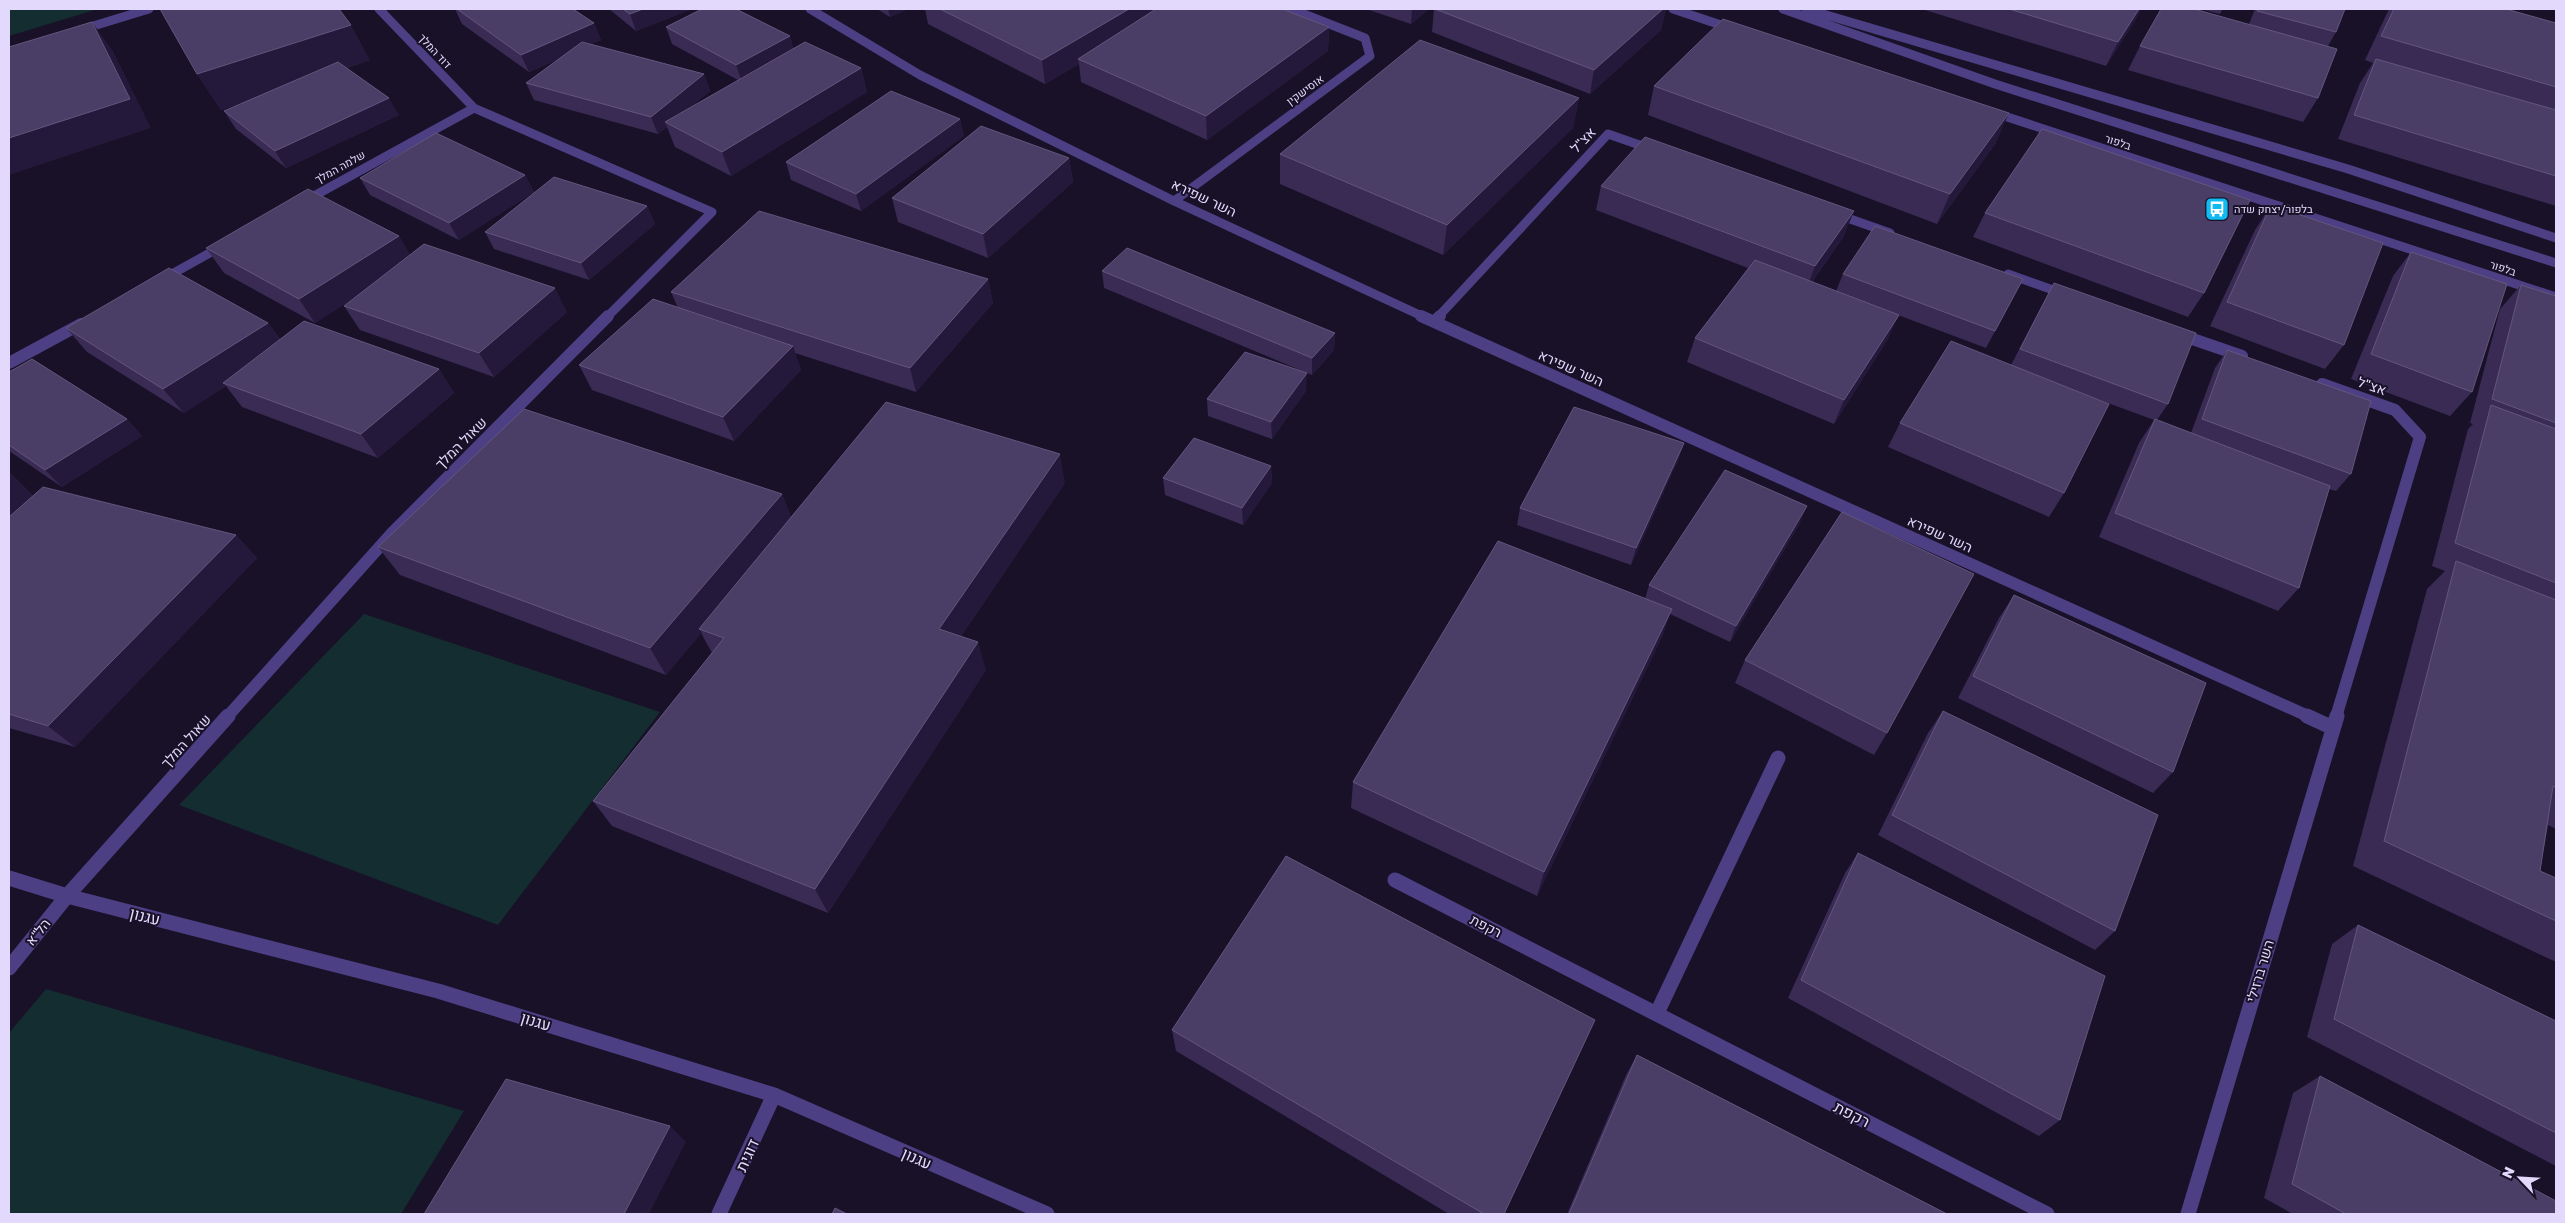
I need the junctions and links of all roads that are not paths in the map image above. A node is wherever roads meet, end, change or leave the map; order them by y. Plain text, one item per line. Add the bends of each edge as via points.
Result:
1 (149, 9) edge
2 (379, 9) edge
3 (810, 9) edge
4 (1291, 9) edge
5 (1673, 9) edge
6 (1783, 9) edge
7 (1806, 9) edge
8 (1743, 32) edge
9 (72, 33) edge
10 (474, 108) junction
11 (1978, 108) edge
12 (1665, 154) edge
13 (1174, 201) junction
14 (293, 208) edge
15 (1824, 210) edge
16 (1899, 236) edge
17 (2556, 238) edge
18 (233, 241) edge
19 (2556, 263) edge
20 (1992, 269) edge
21 (155, 283) edge
22 (2556, 296) edge
23 (2077, 298) edge
24 (86, 321) edge
25 (1434, 322) junction
26 (2170, 331) edge
27 (2255, 361) edge
28 (9, 363) edge
29 (2311, 380) edge
30 (2333, 728) junction
31 (1778, 758) dead end
32 (9, 878) edge
33 (1395, 880) dead end
34 (66, 896) junction
35 (9, 968) edge
36 (1657, 1013) junction
37 (774, 1095) junction
38 (720, 1214) edge
39 (1047, 1214) edge
40 (2047, 1214) edge
41 (2188, 1214) edge

1 - 9 street
2 - 10 street, דוד המלך
3 - 13 street, השר שפירא via 920,75
4 - 13 street, אוסישקין via 1365,38 1370,56
5 - 8 street
6 - 19 street via 1995,84
7 - 17 street via 2348,168
10 - 14 street, שלמה המלך
10 - 34 street, שאול המלך via 712,212 392,533
11 - 22 street, בלפור
12 - 25 street, אצ"ל via 1608,134
13 - 25 street, השר שפירא
15 - 16 street
18 - 21 street
20 - 23 street
24 - 28 street
25 - 30 street, השר שפירא
26 - 27 street
29 - 30 street, אצ"ל via 2395,410 2420,437
30 - 41 street, השר ברזילי
31 - 36 street
32 - 34 street, עגנון
33 - 36 street, רקפת
34 - 35 street, הל"א
34 - 37 street, עגנון via 438,991
36 - 40 street, רקפת
37 - 38 street, דוגית
37 - 39 street, עגנון

